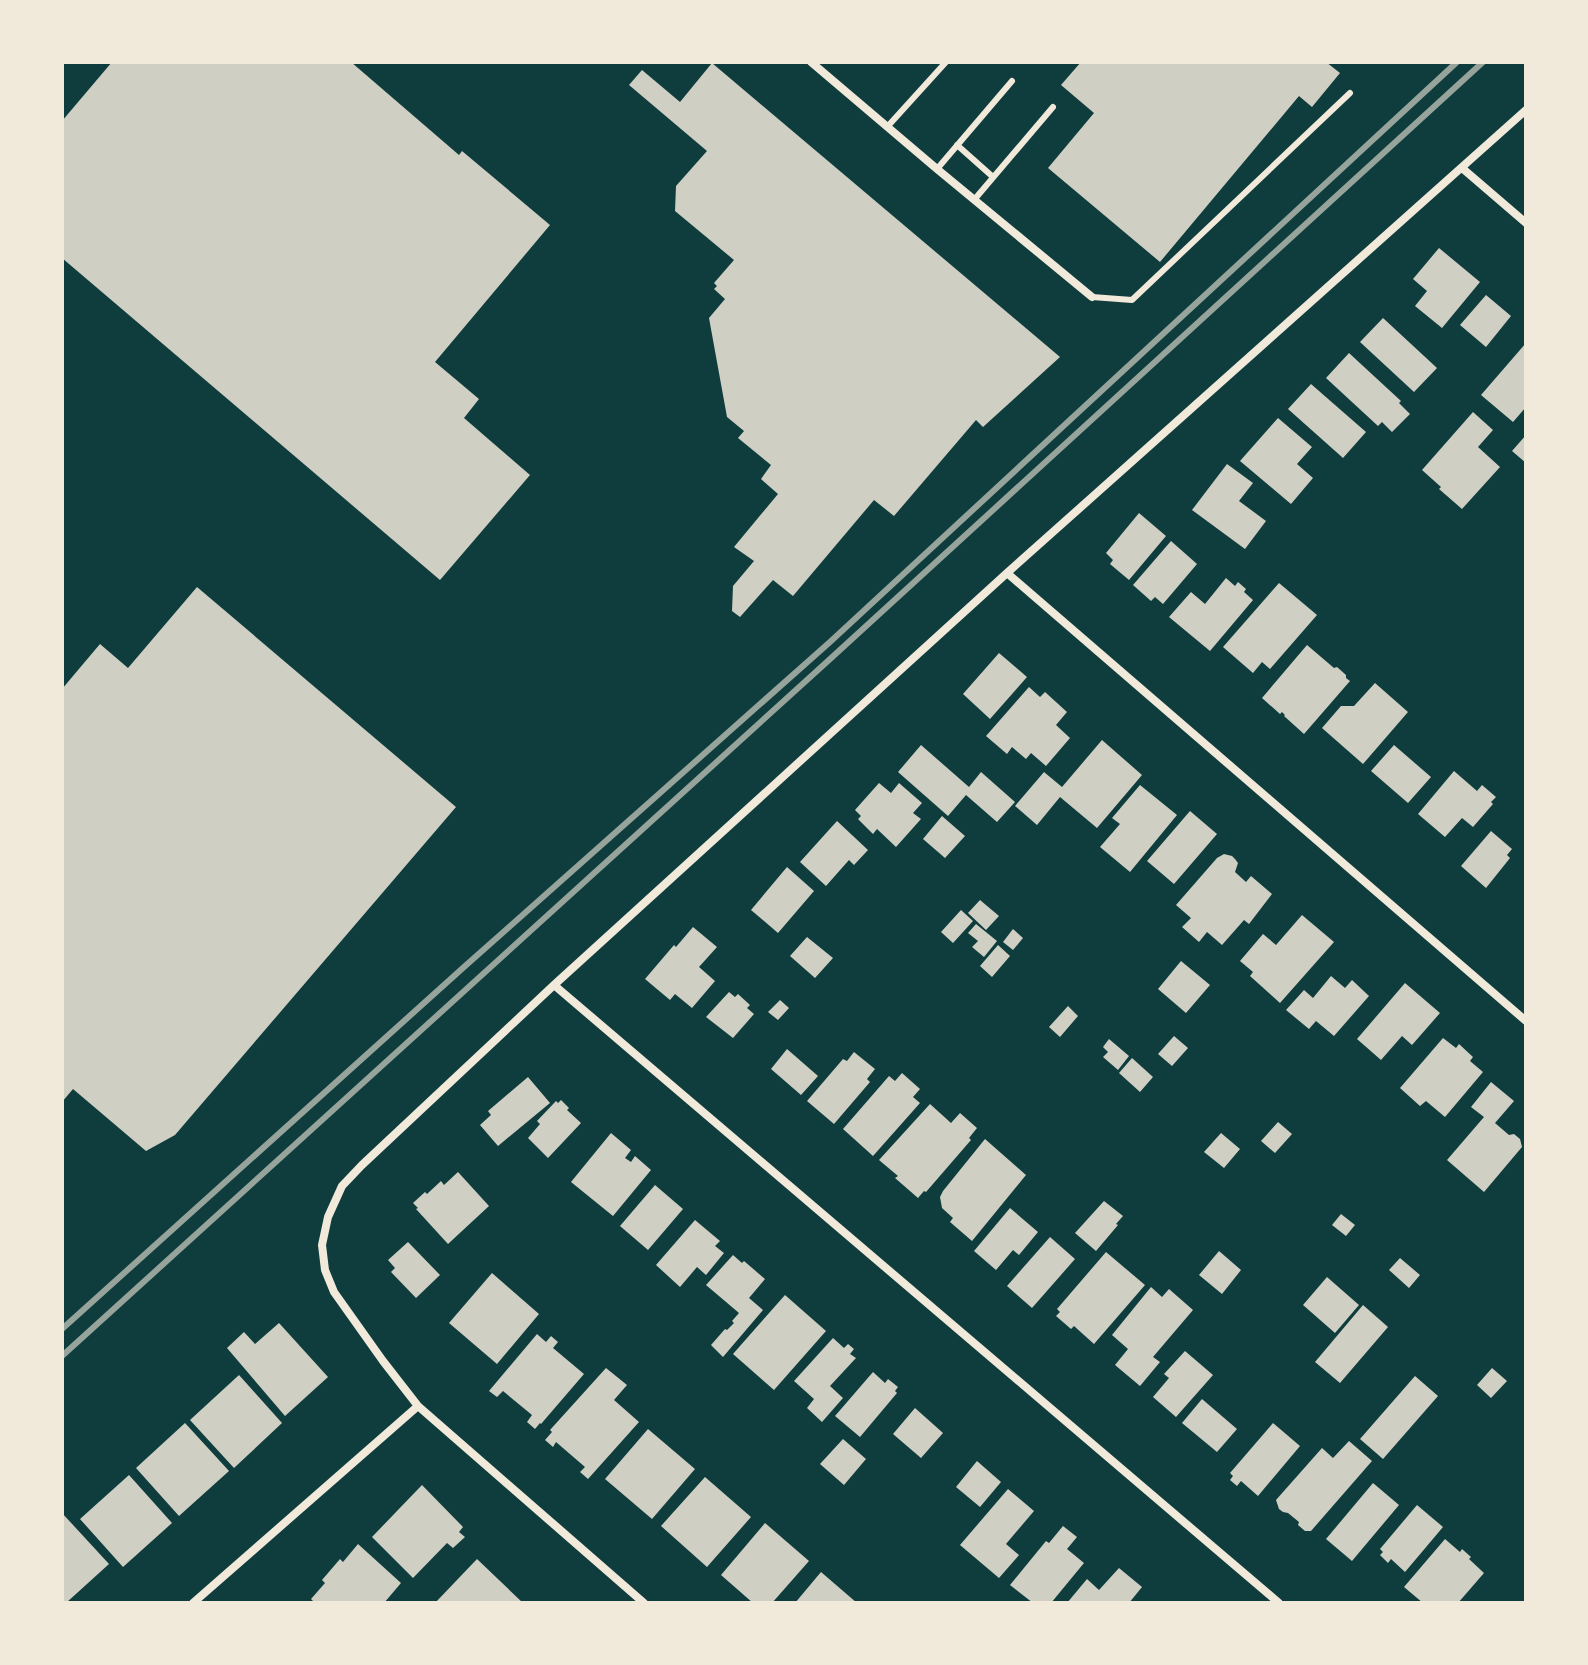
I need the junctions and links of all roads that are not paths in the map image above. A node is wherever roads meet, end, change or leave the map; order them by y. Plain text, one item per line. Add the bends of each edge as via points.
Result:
1 (811, 62) edge
2 (946, 62) edge
3 (1012, 81) dead end
4 (1350, 93) dead end
5 (1053, 107) dead end
6 (1526, 110) edge
7 (888, 126) junction
8 (957, 145) junction
9 (1462, 168) junction
10 (937, 169) junction
11 (993, 177) junction
12 (974, 200) junction
13 (1526, 223) edge
14 (1092, 297) joint
15 (1007, 573) junction
16 (554, 985) junction
17 (1526, 1021) edge
18 (418, 1406) junction
19 (193, 1603) edge
20 (644, 1603) edge
21 (1279, 1603) edge

1 - 7 street
2 - 7 lane
3 - 8 lane
4 - 14 lane via 1132,300
5 - 11 lane
6 - 9 street
7 - 10 street
8 - 10 lane
8 - 11 lane
9 - 13 street
9 - 15 street
10 - 12 street
11 - 12 lane
12 - 14 street
15 - 16 street
15 - 17 street
16 - 18 street via 362,1165 342,1186 328,1217 322,1245 334,1292
16 - 21 street
18 - 19 street
18 - 20 street

